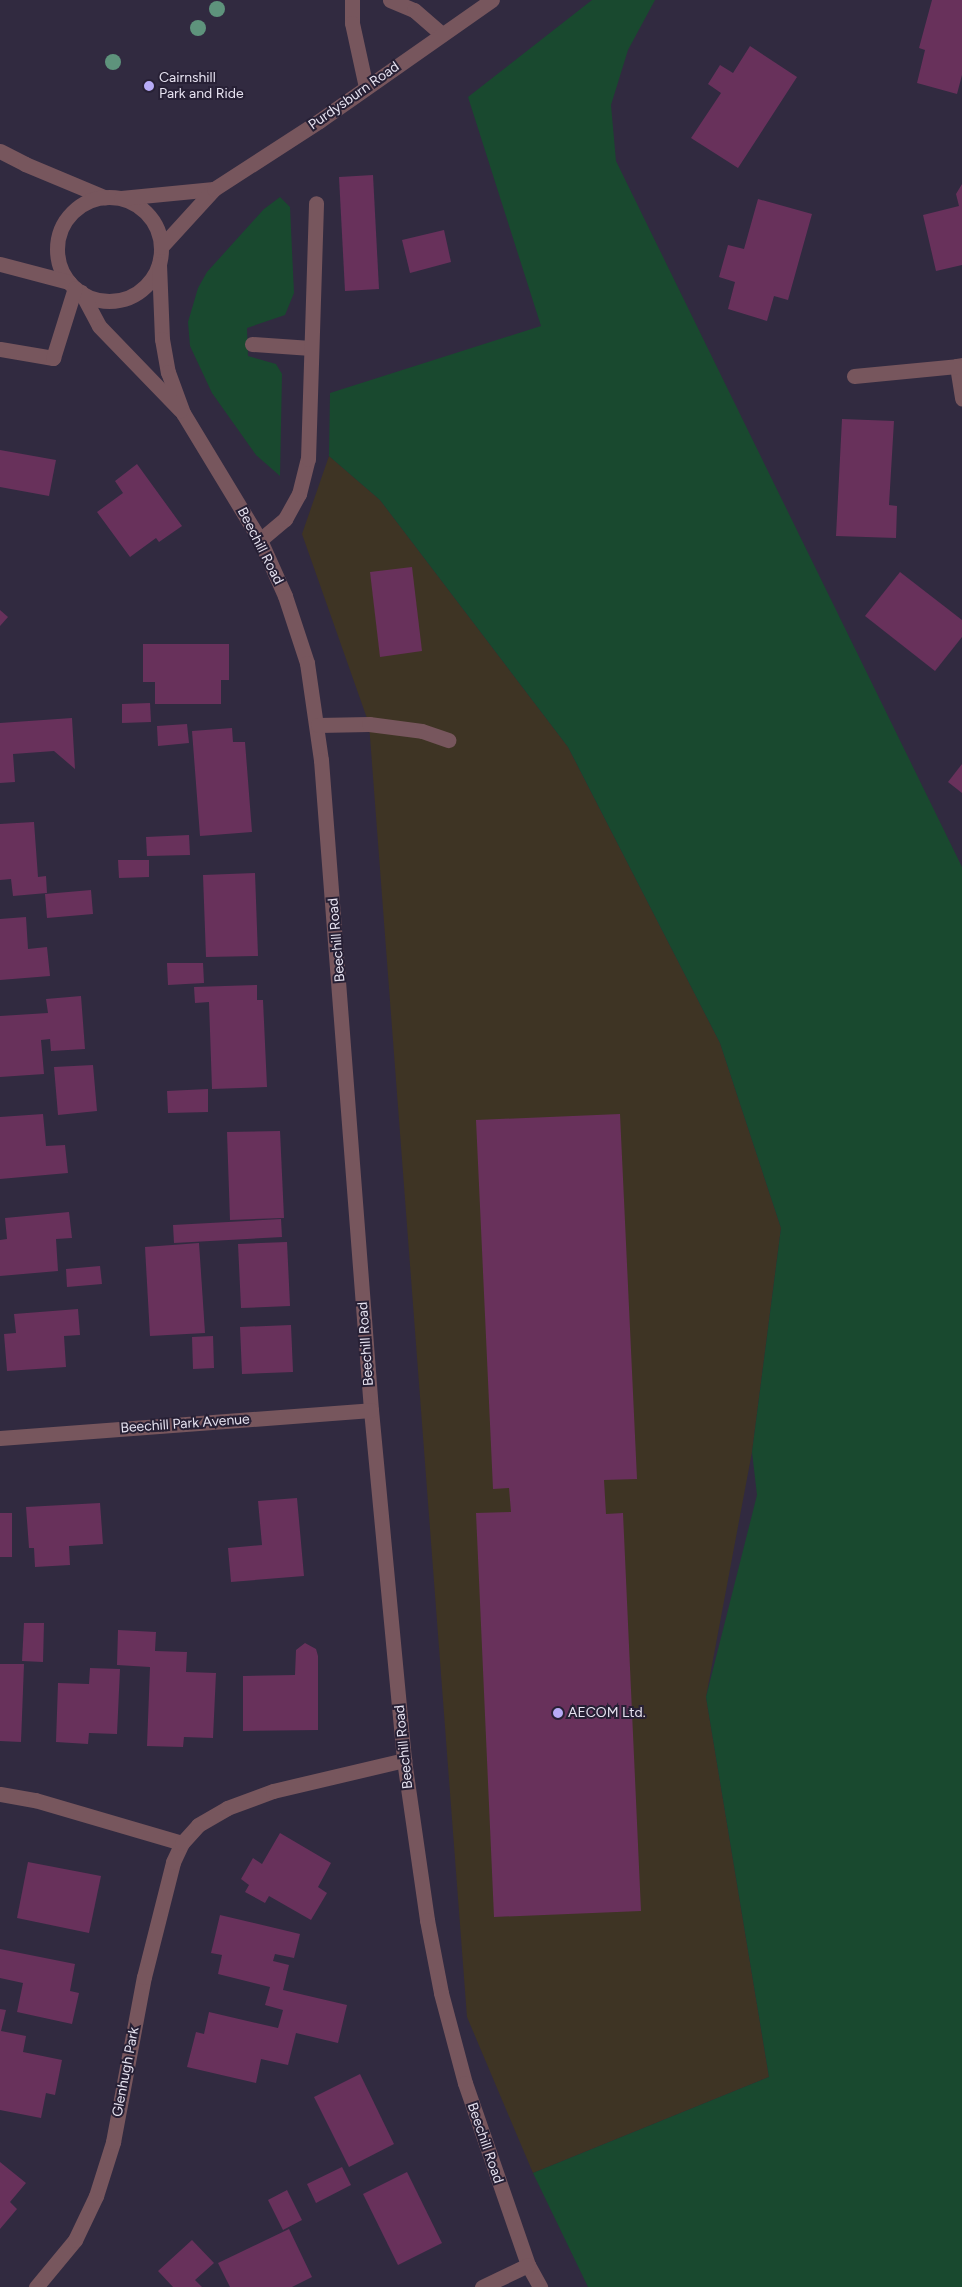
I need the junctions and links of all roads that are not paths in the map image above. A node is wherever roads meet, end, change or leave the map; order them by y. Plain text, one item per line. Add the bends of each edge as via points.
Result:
1 (352, 0) edge
2 (390, 0) edge
3 (492, 0) edge
4 (442, 34) junction
5 (366, 88) junction
6 (0, 151) edge
7 (214, 189) junction
8 (111, 197) junction
9 (316, 204) dead end
10 (161, 247) junction
11 (0, 264) edge
12 (159, 264) junction
13 (75, 287) junction
14 (252, 344) dead end
15 (311, 348) junction
16 (0, 349) edge
17 (960, 366) edge
18 (854, 376) dead end
19 (962, 398) edge
20 (183, 413) junction
21 (260, 540) junction
22 (318, 725) junction
23 (448, 740) dead end
24 (371, 1410) junction
25 (0, 1438) edge
26 (404, 1760) junction
27 (0, 1794) edge
28 (182, 1842) junction
29 (528, 2265) junction
30 (36, 2287) edge
31 (482, 2287) edge
32 (540, 2287) edge

1 - 5 street via 352,23
2 - 4 street via 414,10
3 - 4 street, Purdysburn Road
4 - 5 street, Purdysburn Road
5 - 7 street, Purdysburn Road
6 - 8 street, Purdysburn Road via 24,164
7 - 8 street, Purdysburn Road
7 - 10 street, Purdysburn Road
8 - 10 street via 143,210 152,220
8 - 13 street via 75,209 58,236 60,268
9 - 15 street
10 - 12 street
11 - 13 street
12 - 13 street via 152,278 127,298 111,301
12 - 20 street, Beechill Road via 162,339 168,372
13 - 16 street via 53,358
13 - 20 street, Beechill Road via 100,326
14 - 15 street
15 - 21 street via 308,459 299,494 285,519
17 - 18 street
17 - 19 street
20 - 21 street, Beechill Road
21 - 22 street, Beechill Road via 284,596 306,663
22 - 23 street via 369,724 414,730
22 - 24 street, Beechill Road
24 - 25 street, Beechill Park Avenue
24 - 26 street, Beechill Road
26 - 28 street, Glenhugh Park via 273,1791 213,1816 198,1825
26 - 29 street, Beechill Road via 441,1993 465,2083
27 - 28 street via 35,1800
28 - 30 street, Glenhugh Park via 173,1862 146,1968 113,2142 96,2196 75,2240
29 - 31 street
29 - 32 street, Beechill Road

